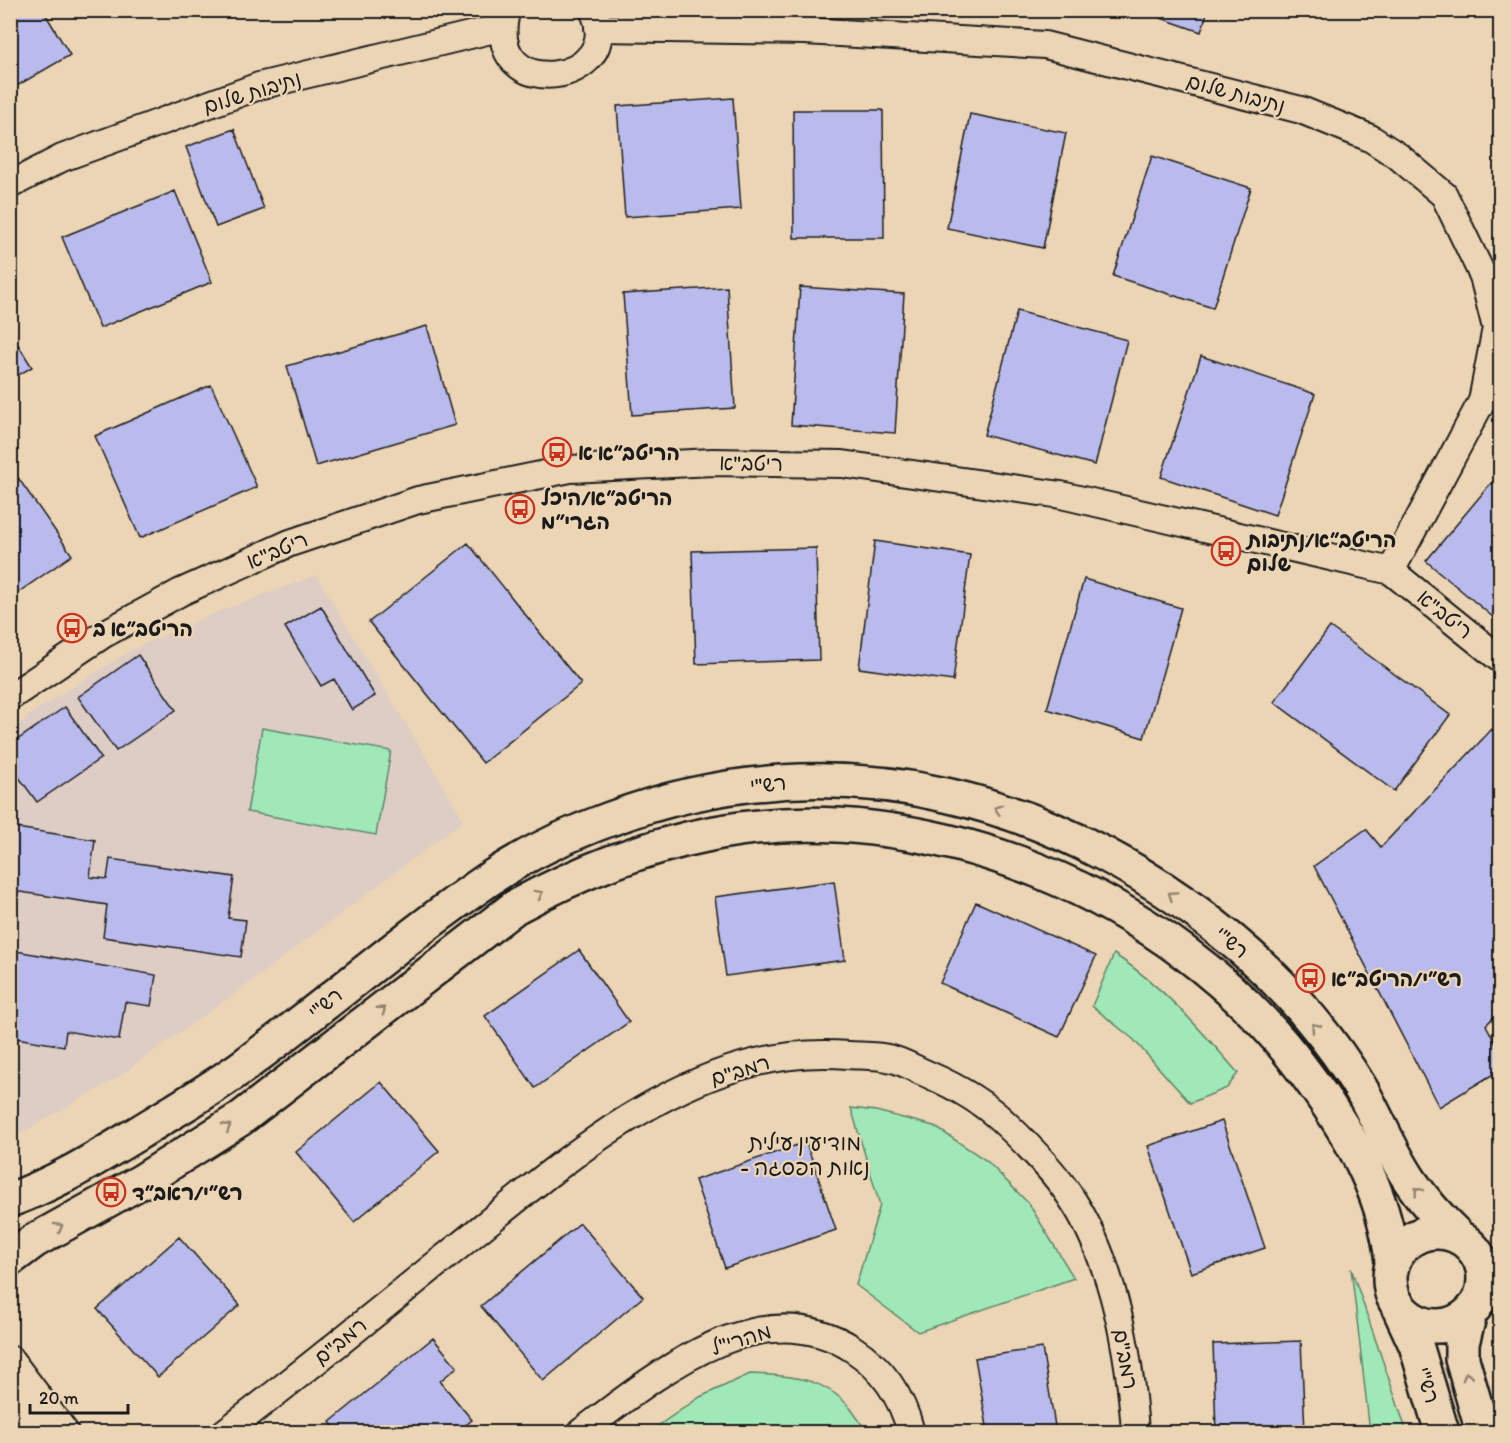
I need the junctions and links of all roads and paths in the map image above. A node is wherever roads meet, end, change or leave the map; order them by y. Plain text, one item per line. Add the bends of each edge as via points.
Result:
1 (505, 19) edge
2 (596, 19) edge
3 (10, 185) edge
4 (1391, 571) junction
5 (1500, 659) edge
6 (10, 697) edge
7 (10, 1200) edge
8 (1457, 1235) junction
9 (10, 1259) edge
10 (1392, 1262) junction
11 (1492, 1268) edge
12 (1398, 1306) junction
13 (1470, 1313) junction
14 (10, 1359) edge
15 (10, 1400) edge
16 (33, 1432) edge
17 (65, 1432) edge
18 (226, 1432) edge
19 (581, 1432) edge
20 (911, 1432) edge
21 (1135, 1432) edge
22 (1442, 1432) edge
23 (1483, 1432) edge

1 - 2 street via 504,43 511,56 522,67 550,77 565,74 589,57 596,43
1 - 3 street, נתיבות שלום via 259,86 62,158
2 - 4 street, נתיבות שלום via 1045,45 1301,110 1370,138 1398,156 1444,195 1483,276 1496,328 1482,401
4 - 5 street, ריטב"א
4 - 6 street, ריטב"א via 1061,495 842,464 713,462 570,470 418,500 290,543 181,592 104,633
8 -> 7 street, רש"י via 1411,1183 1359,1086 1328,1043 1250,956 1201,916 1095,849 1027,818 960,798 852,780 798,780 689,795 640,808 537,851 446,909 232,1074 69,1175
8 - 10 street via 1426,1232 1400,1248
8 - 11 street
9 -> 10 street, רש"י via 34,1240 142,1181 240,1119 515,908 557,884 656,846 764,827 810,826 858,827 978,849 1066,881 1169,942 1251,1007 1319,1091 1366,1169 1389,1230
10 - 12 street via 1391,1292
11 - 13 street
12 - 13 street via 1424,1325 1457,1322
12 - 22 street, רש"י via 1416,1346
23 -> 13 street, רש"י via 1461,1359
14 - 17 street
15 - 16 street
18 - 21 street, רמב"ם via 569,1158 643,1109 757,1060 825,1053 890,1058 948,1083 996,1114 1071,1196 1098,1250 1117,1307 1131,1378
19 - 20 street, מהרי"ל via 681,1360 725,1341 771,1328 803,1328 836,1338 868,1359 889,1381 906,1412

